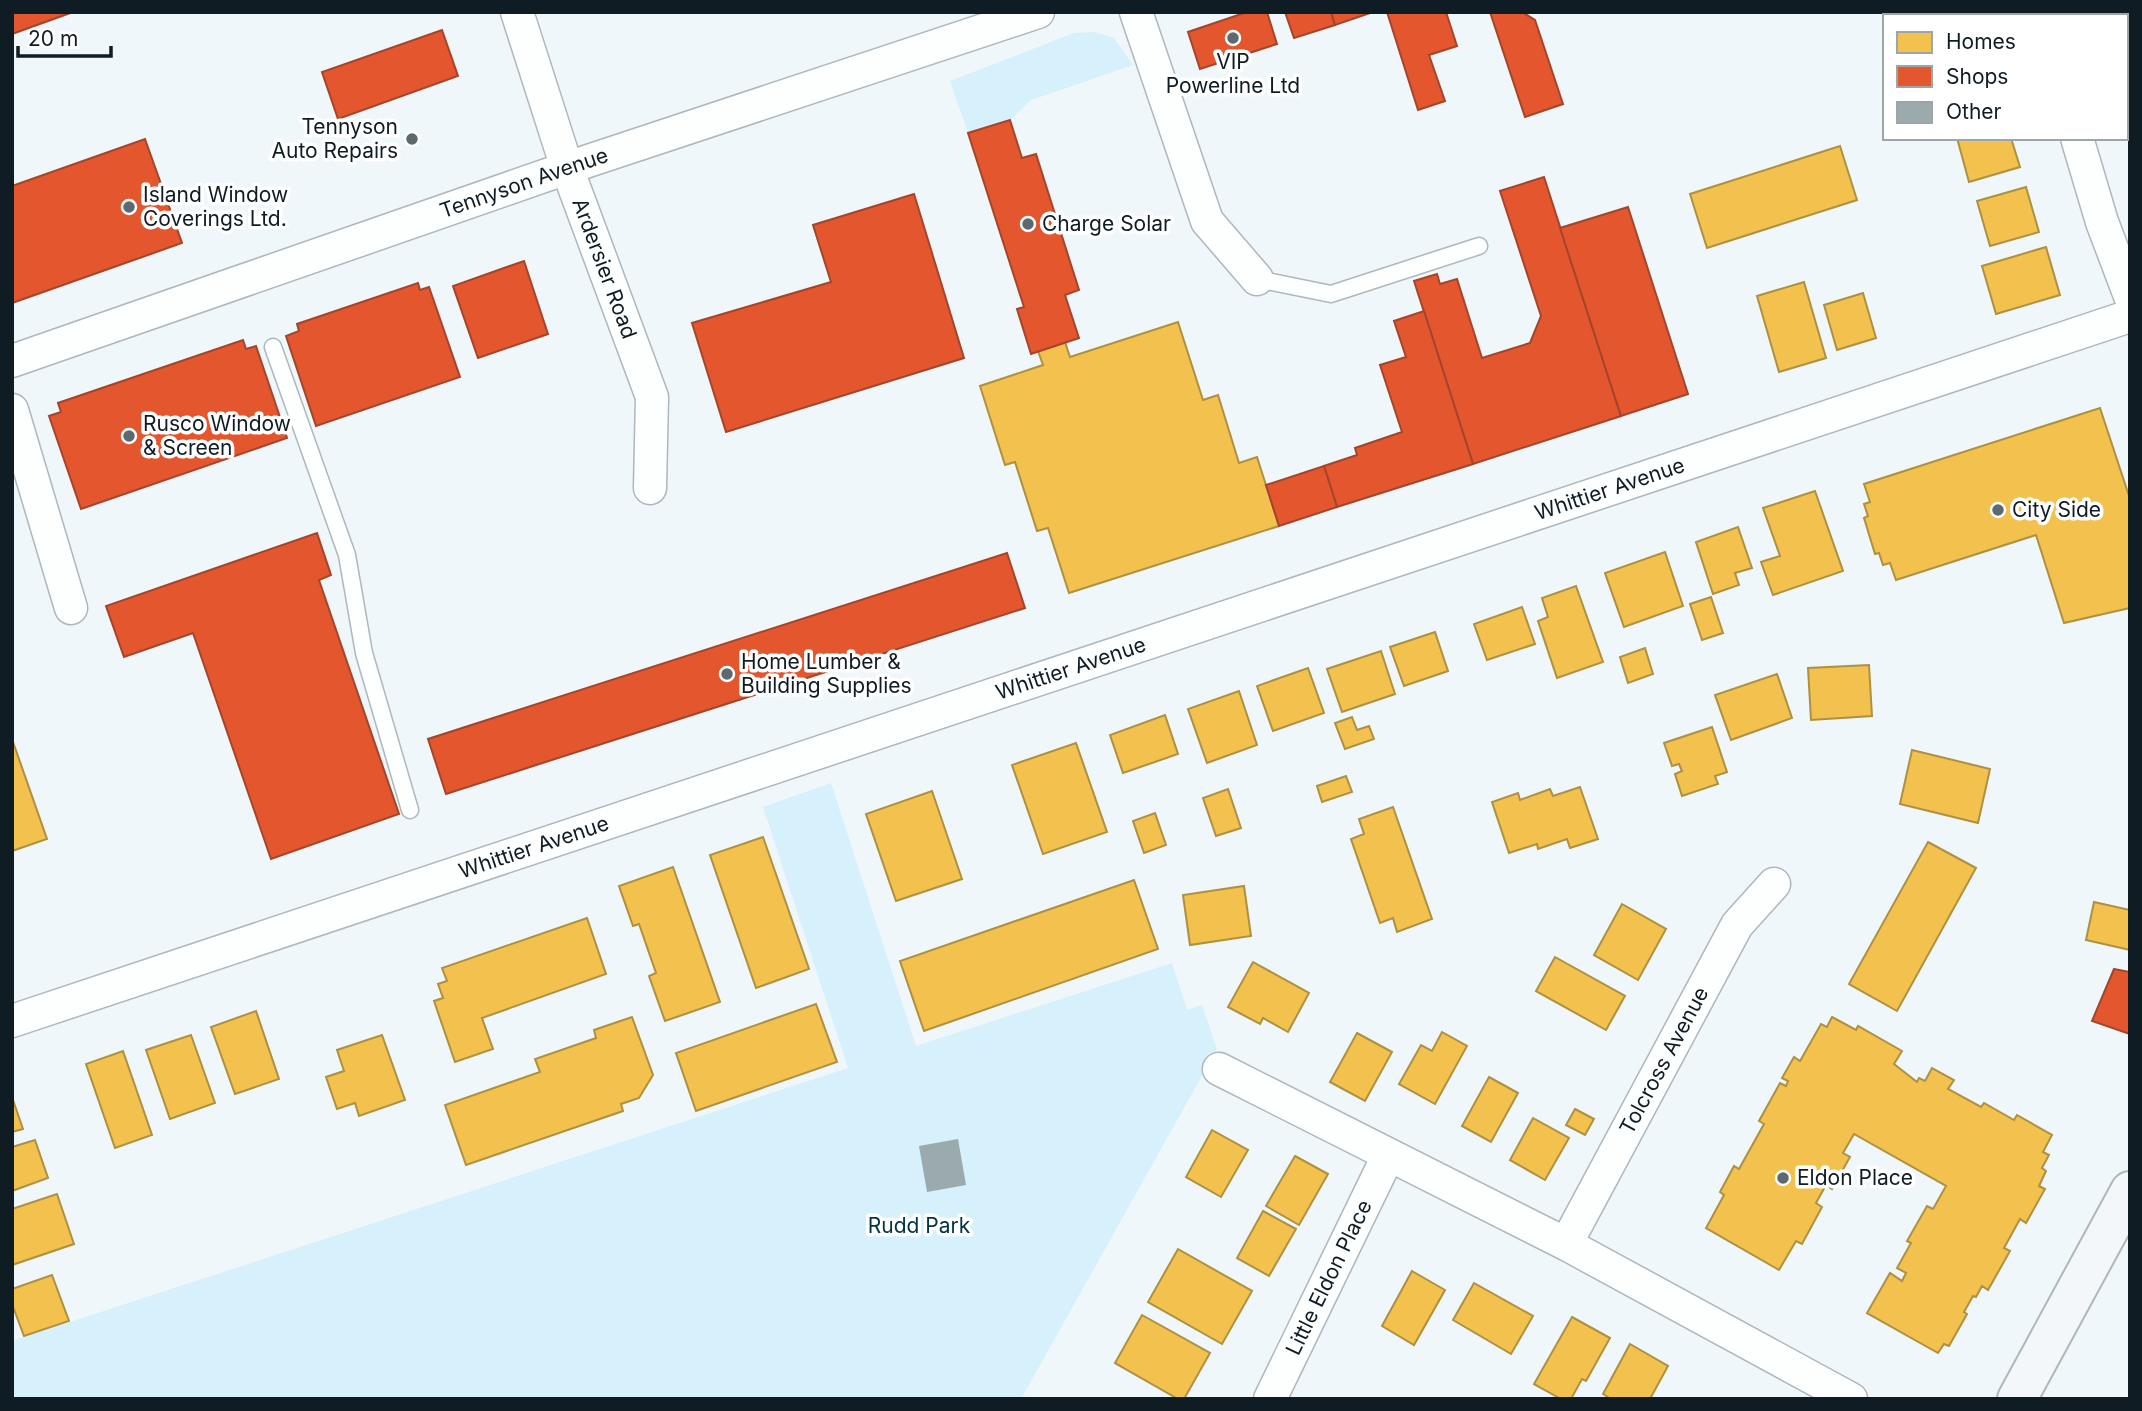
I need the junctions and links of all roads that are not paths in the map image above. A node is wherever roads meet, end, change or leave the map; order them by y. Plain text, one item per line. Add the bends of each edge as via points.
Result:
1 (517, 12) edge
2 (1038, 12) edge
3 (1136, 12) edge
4 (2078, 140) edge
5 (567, 168) junction
6 (1479, 246) dead end
7 (1257, 279) joint
8 (2130, 296) edge
9 (2130, 316) edge
10 (273, 347) dead end
11 (12, 361) edge
12 (12, 410) edge
13 (650, 488) dead end
14 (71, 608) dead end
15 (410, 810) dead end
16 (1774, 884) dead end
17 (12, 1021) edge
18 (1219, 1069) dead end
19 (1388, 1156) junction
20 (2130, 1191) edge
21 (1566, 1244) junction
22 (1270, 1399) edge
23 (1851, 1399) edge
24 (2017, 1399) edge

1 - 5 street, Ardersier Road
2 - 5 street, Tennyson Avenue
3 - 7 street via 1207,221
4 - 8 street
5 - 11 street, Tennyson Avenue
5 - 13 street, Ardersier Road via 652,397
6 - 7 lane via 1331,294
9 - 17 street, Whittier Avenue
10 - 15 lane via 347,555 364,653
12 - 14 street
16 - 21 street, Tolcross Avenue via 1737,925
18 - 19 street
19 - 21 street
19 - 22 street, Little Eldon Place
20 - 24 main road
21 - 23 street

